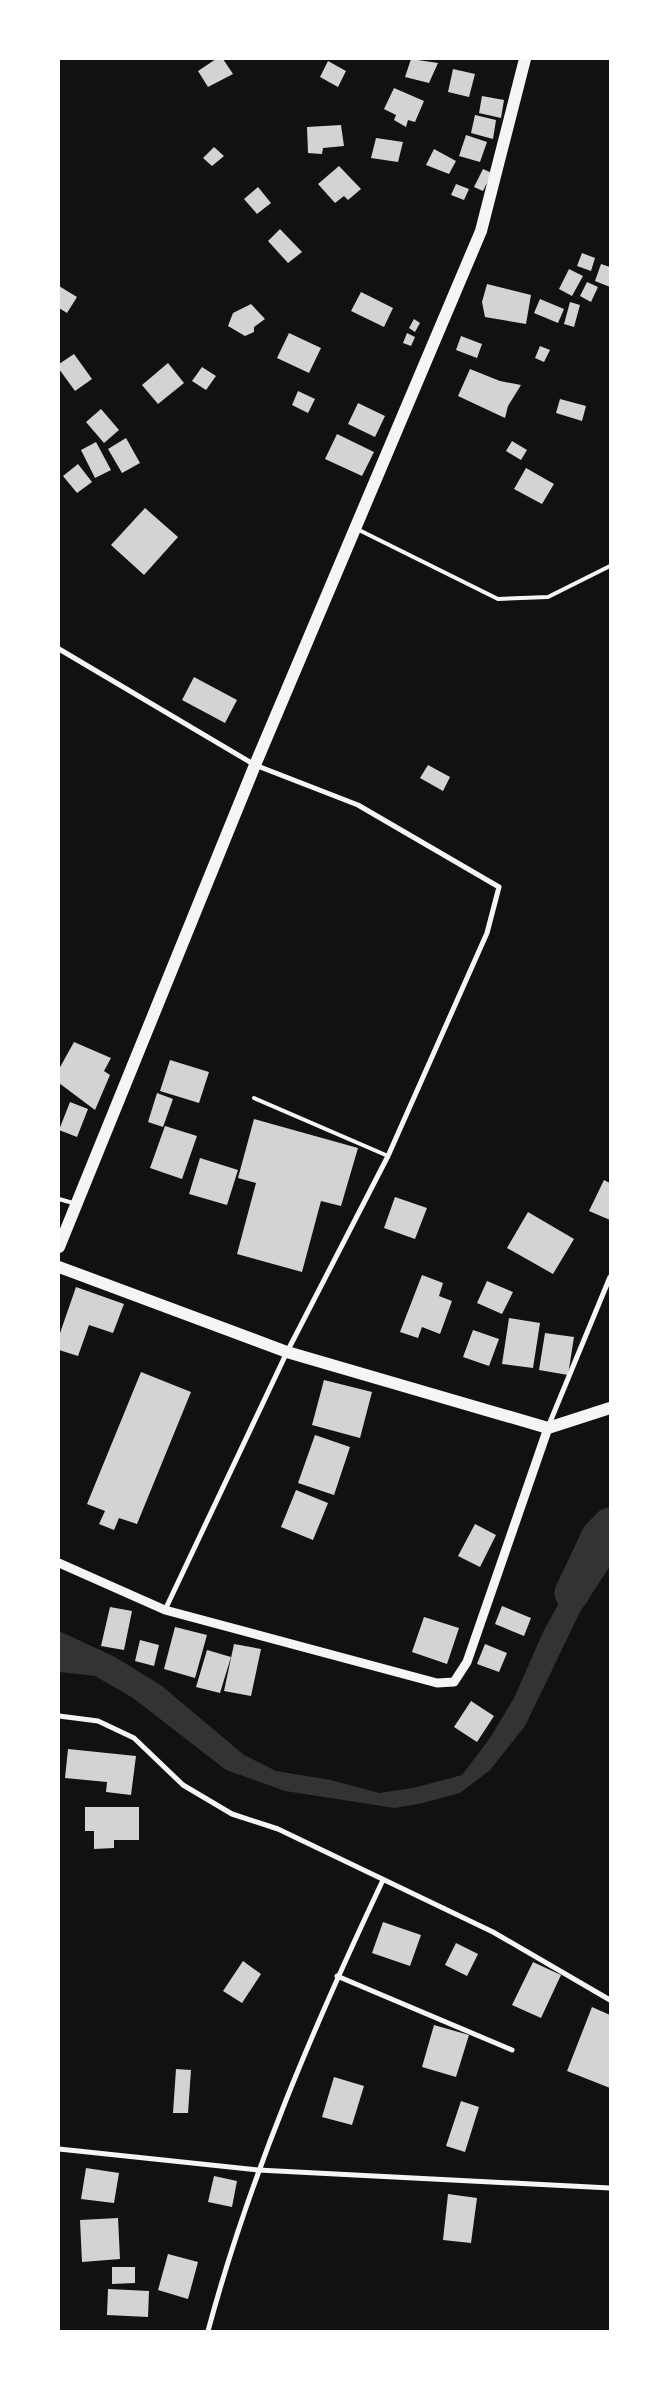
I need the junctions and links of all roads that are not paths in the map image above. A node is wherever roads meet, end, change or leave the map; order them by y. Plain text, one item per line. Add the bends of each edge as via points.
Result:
1 (525, 59) edge
2 (355, 528) junction
3 (610, 566) edge
4 (59, 649) edge
5 (255, 765) junction
6 (254, 1098) dead end
7 (388, 1156) junction
8 (59, 1199) edge
9 (75, 1204) junction
10 (59, 1248) edge
11 (59, 1267) edge
12 (610, 1277) edge
13 (287, 1352) junction
14 (610, 1408) edge
15 (548, 1428) junction
16 (59, 1563) edge
17 (165, 1610) junction
18 (59, 1716) edge
19 (383, 1880) junction
20 (337, 1976) junction
21 (610, 2000) edge
22 (512, 2050) dead end
23 (59, 2149) edge
24 (258, 2170) junction
25 (610, 2188) edge
26 (208, 2331) edge

1 - 2 main road via 480,231
2 - 3 lane via 498,599 548,597
2 - 5 main road
4 - 5 street
5 - 7 street via 358,804 499,888 487,933
5 - 9 main road
6 - 7 lane
7 - 13 street
8 - 9 lane
9 - 10 main road
11 - 13 main road
12 - 15 street
13 - 15 main road
13 - 17 street
14 - 15 main road
15 - 17 street via 467,1662 454,1682 437,1683
16 - 17 street
18 - 19 street via 98,1721 134,1738 183,1784 232,1814 278,1829
19 - 20 street
19 - 21 street via 493,1932
20 - 22 street
20 - 24 street
23 - 24 street
24 - 25 street
24 - 26 street

